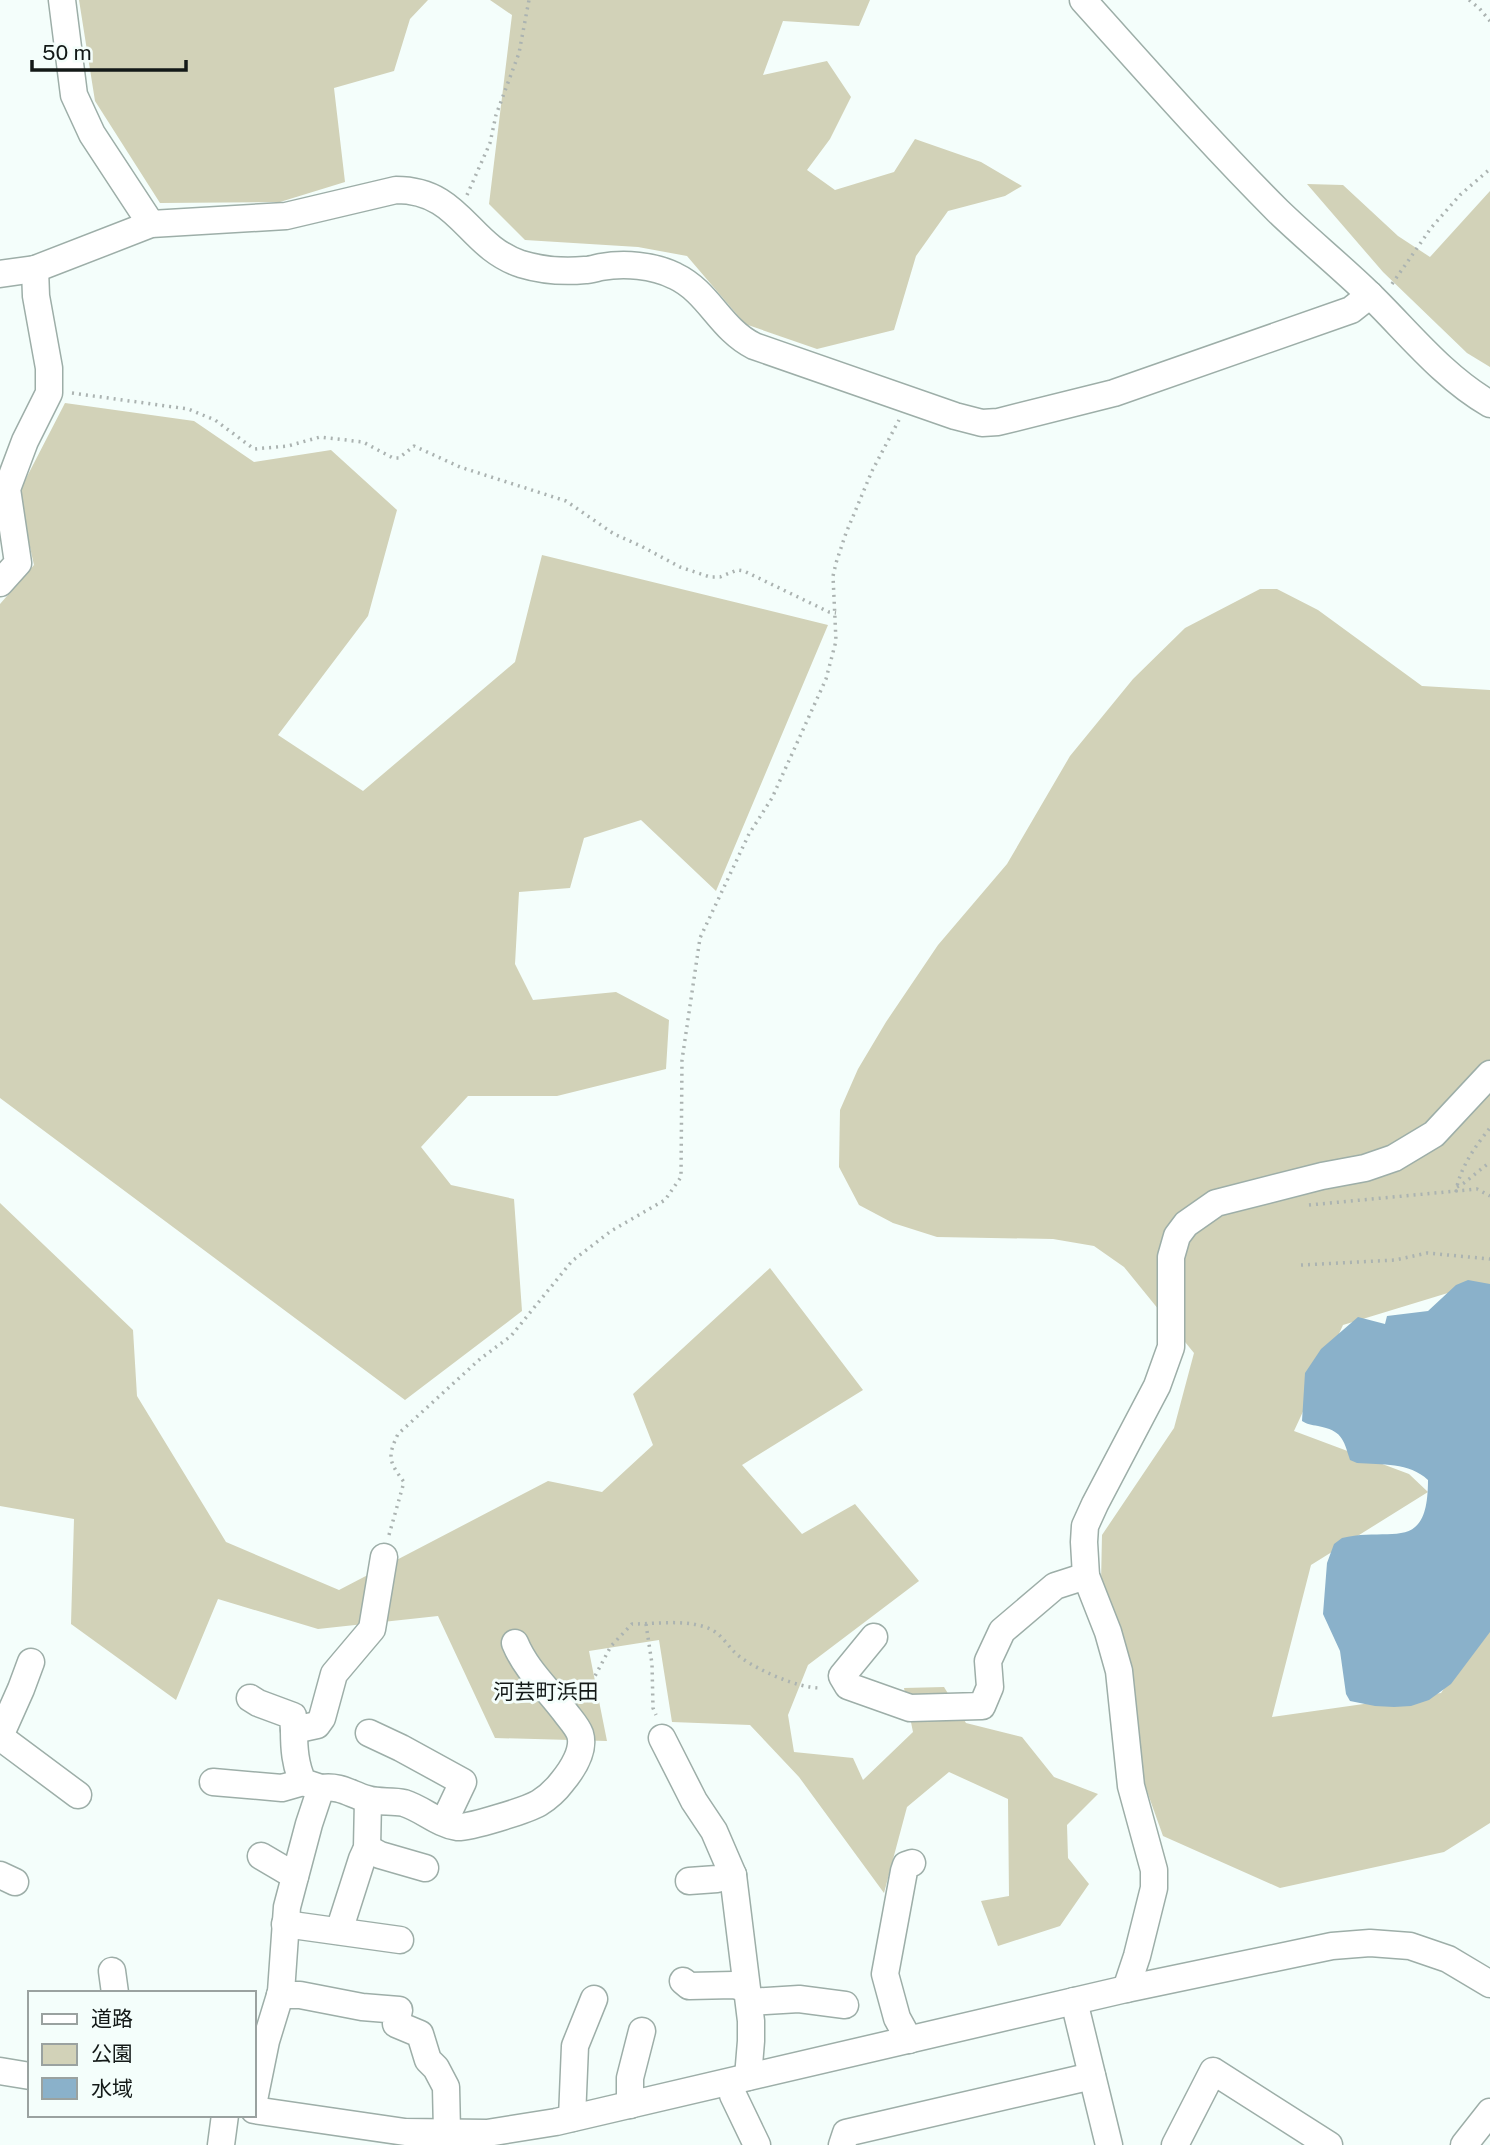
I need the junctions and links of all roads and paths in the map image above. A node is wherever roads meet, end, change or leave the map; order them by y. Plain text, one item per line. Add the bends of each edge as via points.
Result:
1 (62, 0) edge
2 (528, 0) edge
3 (1083, 0) edge
4 (1469, 0) edge
5 (1490, 21) edge
6 (1490, 169) edge
7 (454, 210) junction
8 (151, 224) junction
9 (35, 270) junction
10 (0, 274) edge
11 (1373, 298) junction
12 (49, 388) junction
13 (910, 400) junction
14 (1490, 404) edge
15 (0, 583) edge
16 (836, 613) junction
17 (1490, 1074) edge
18 (1490, 1128) edge
19 (1490, 1162) edge
20 (1279, 1187) junction
21 (1456, 1189) junction
22 (1490, 1196) edge
23 (1490, 1259) edge
24 (1301, 1265) dead end
25 (384, 1557) joint
26 (1086, 1576) junction
27 (646, 1624) junction
28 (873, 1637) dead end
29 (515, 1643) dead end
30 (31, 1661) dead end
31 (846, 1682) junction
32 (250, 1698) dead end
33 (8, 1700) edge
34 (576, 1727) junction
35 (294, 1730) junction
36 (369, 1732) dead end
37 (0, 1736) edge
38 (662, 1738) joint
39 (214, 1782) dead end
40 (312, 1785) junction
41 (78, 1795) dead end
42 (368, 1800) junction
43 (444, 1822) junction
44 (367, 1848) junction
45 (261, 1856) dead end
46 (912, 1863) dead end
47 (425, 1868) dead end
48 (733, 1875) junction
49 (295, 1876) junction
50 (689, 1881) dead end
51 (285, 1924) junction
52 (339, 1931) junction
53 (400, 1940) dead end
54 (683, 1981) dead end
55 (1490, 1984) edge
56 (1126, 1989) junction
57 (280, 1995) junction
58 (748, 1997) junction
59 (594, 1999) dead end
60 (1074, 2001) junction
61 (845, 2005) dead end
62 (642, 2031) dead end
63 (909, 2040) junction
64 (258, 2062) edge
65 (0, 2071) edge
66 (28, 2076) edge
67 (1092, 2076) junction
68 (256, 2081) edge
69 (740, 2086) junction
70 (630, 2105) junction
71 (256, 2110) edge
72 (225, 2117) edge
73 (572, 2118) junction
74 (446, 2132) junction
75 (486, 2139) edge
76 (221, 2145) edge
77 (757, 2145) edge
78 (842, 2145) edge
79 (1110, 2145) edge
80 (1175, 2145) edge
81 (1329, 2145) edge

1 - 8 street via 77,103
2 - 7 path via 519,53 490,144 466,197
3 - 11 street via 1279,211
4 - 5 path
6 - 11 path via 1445,211 1391,286
7 - 8 street via 422,192 396,190 286,216
7 - 13 street via 487,245 521,264 561,270 637,266 672,275 699,292 740,339
8 - 9 street
9 - 10 street
9 - 12 street
11 - 13 street via 1352,310 1114,393 998,422 968,420
11 - 14 street via 1445,372
12 - 15 street via 7,489 18,563
12 - 16 path via 188,409 215,420 254,449 320,437 363,442 393,458 414,446 460,467 566,501 614,534 680,567 710,577 744,571
13 - 16 path via 846,533 833,576
16 - 25 path via 836,641 826,679 701,938 682,1059 681,1177 665,1200 611,1231 572,1261 511,1336 398,1434 390,1451 394,1469 404,1482
17 - 20 street via 1434,1134 1394,1158
18 - 21 path
19 - 21 path
20 - 21 path via 1286,1198 1301,1205
20 - 26 street via 1216,1203 1177,1236 1171,1256 1171,1347 1157,1386 1085,1526
21 - 22 path via 1477,1189
23 - 24 path via 1427,1253 1395,1260
25 - 35 street via 372,1629 334,1674 323,1718 317,1725
26 - 31 street via 1055,1586 1002,1631 988,1661 990,1687 982,1706 910,1708
26 - 56 street via 1119,1671 1131,1786 1154,1870 1154,1888
27 - 31 path via 684,1623 709,1629 739,1656 779,1678 818,1688
27 - 34 path via 632,1624 611,1646
27 - 38 path via 653,1708
28 - 31 street via 842,1676
29 - 34 street via 521,1658
30 - 33 street
32 - 35 street via 293,1716
33 - 37 street
34 - 43 street via 581,1737 579,1754 561,1784 540,1803 467,1826
35 - 40 street via 299,1772
36 - 43 street via 463,1782
37 - 41 street
38 - 48 street
39 - 40 street via 282,1788
40 - 42 street via 332,1786
40 - 49 street
42 - 43 street via 416,1807
42 - 44 street
44 - 47 street
44 - 52 street
45 - 49 street
46 - 63 street via 905,1865 885,1973 897,2018
48 - 50 street
48 - 58 street
49 - 51 street
51 - 52 street
51 - 57 street
52 - 53 street
54 - 58 street via 689,1986 734,1985
55 - 56 street via 1448,1959 1410,1946 1370,1943 1332,1946
56 - 60 street
57 - 64 street
57 - 74 street via 399,2010 396,2024 420,2034 428,2060 446,2087
58 - 61 street
58 - 69 street via 751,2041
59 - 73 street via 575,2046
60 - 63 street
60 - 67 street
62 - 70 street via 630,2077
63 - 69 street
64 - 68 street
65 - 66 street
67 - 78 street via 846,2133
67 - 79 street
69 - 70 street
69 - 77 street
70 - 73 street
71 - 74 street via 384,2130
72 - 76 street
73 - 75 street
74 - 75 street
80 - 81 street via 1213,2071

